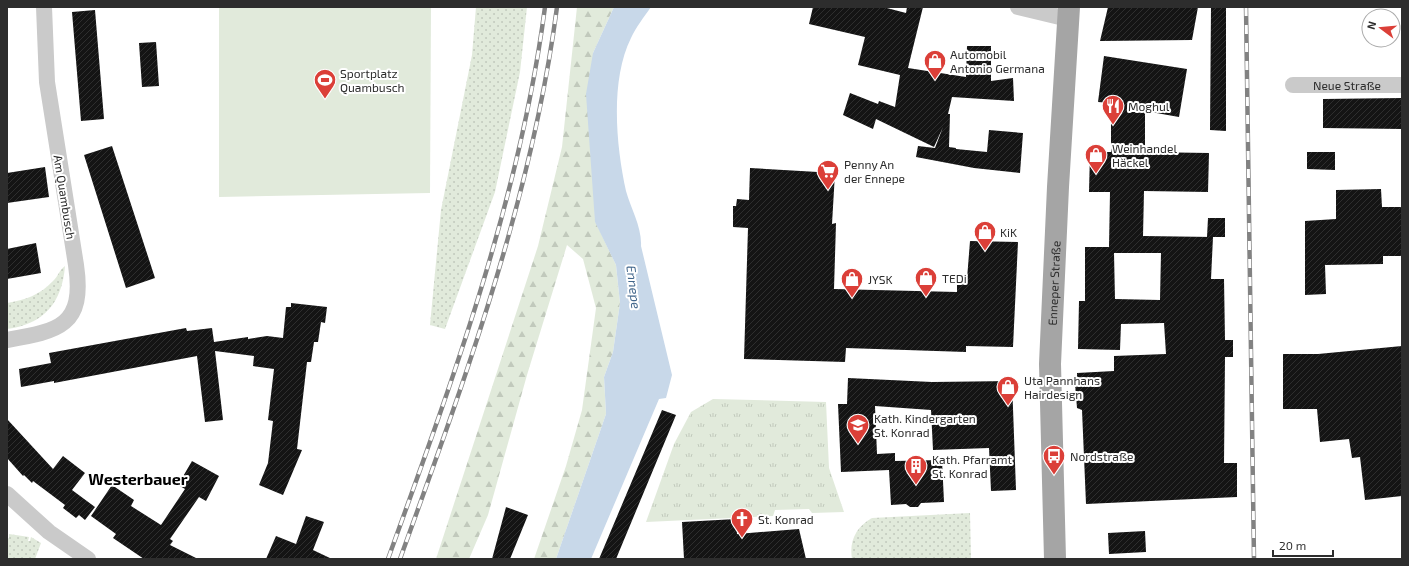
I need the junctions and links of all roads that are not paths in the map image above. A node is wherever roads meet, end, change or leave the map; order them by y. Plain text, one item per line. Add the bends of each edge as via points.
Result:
1 (44, 7) edge
2 (1018, 7) edge
3 (1069, 13) edge
4 (1293, 85) dead end
5 (1402, 85) edge
6 (7, 340) edge
7 (7, 494) edge
8 (88, 559) edge
9 (1055, 559) edge

1 - 6 street, Am Quambusch via 47,82 77,273 78,294 75,310 61,325
2 - 3 street
3 - 9 main road, Enneper Straße via 1050,364
4 - 5 street, Neue Straße
7 - 8 street via 49,532

